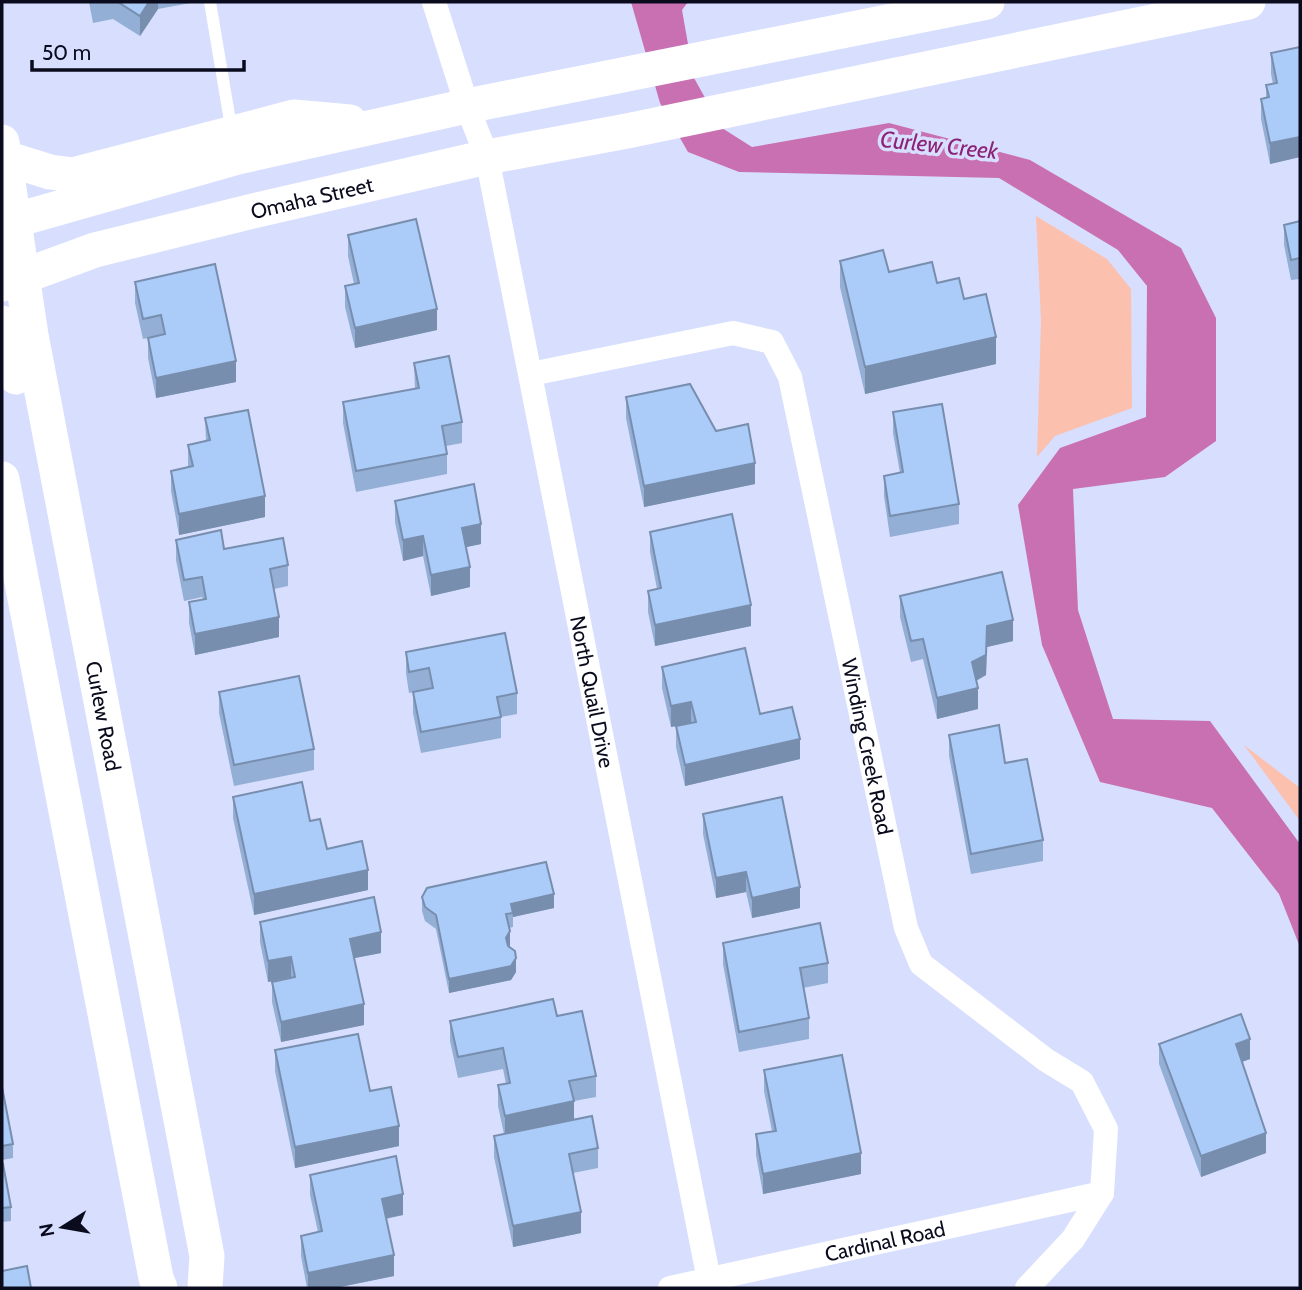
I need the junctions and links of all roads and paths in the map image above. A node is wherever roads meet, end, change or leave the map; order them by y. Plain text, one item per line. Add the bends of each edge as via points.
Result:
1 (210, 2) edge
2 (434, 2) edge
3 (987, 2) edge
4 (1232, 3) edge
5 (467, 106) junction
6 (387, 125) junction
7 (232, 133) junction
8 (3, 150) edge
9 (487, 157) junction
10 (11, 246) edge
11 (2, 323) edge
12 (531, 374) junction
13 (2, 479) edge
14 (142, 913) junction
15 (1102, 1193) junction
16 (709, 1280) junction
17 (160, 1288) edge
18 (205, 1288) edge
19 (670, 1288) edge
20 (1027, 1288) edge

1 - 7 lane
2 - 5 street, North Quail Drive
3 - 5 main road
4 - 9 main road, Omaha Street
5 - 6 main road
5 - 9 street, North Quail Drive
6 - 7 main road via 294,117
6 - 10 main road via 238,157
7 - 8 main road via 73,175 50,172
8 - 10 main road, Curlew Road
9 - 10 main road, Omaha Street via 95,250
9 - 12 street, North Quail Drive
10 - 14 main road, Curlew Road
11 - 14 main road via 9,337 104,830
12 - 15 street, Winding Creek Road via 733,333 772,342 790,377 906,928 921,964 1035,1052 1082,1082 1106,1129
12 - 16 street, North Quail Drive
13 - 17 main road
14 - 18 main road, Curlew Road via 207,1256
15 - 16 street, Cardinal Road
15 - 20 street, Winding Creek Road via 1073,1238
16 - 19 street, Cardinal Road

